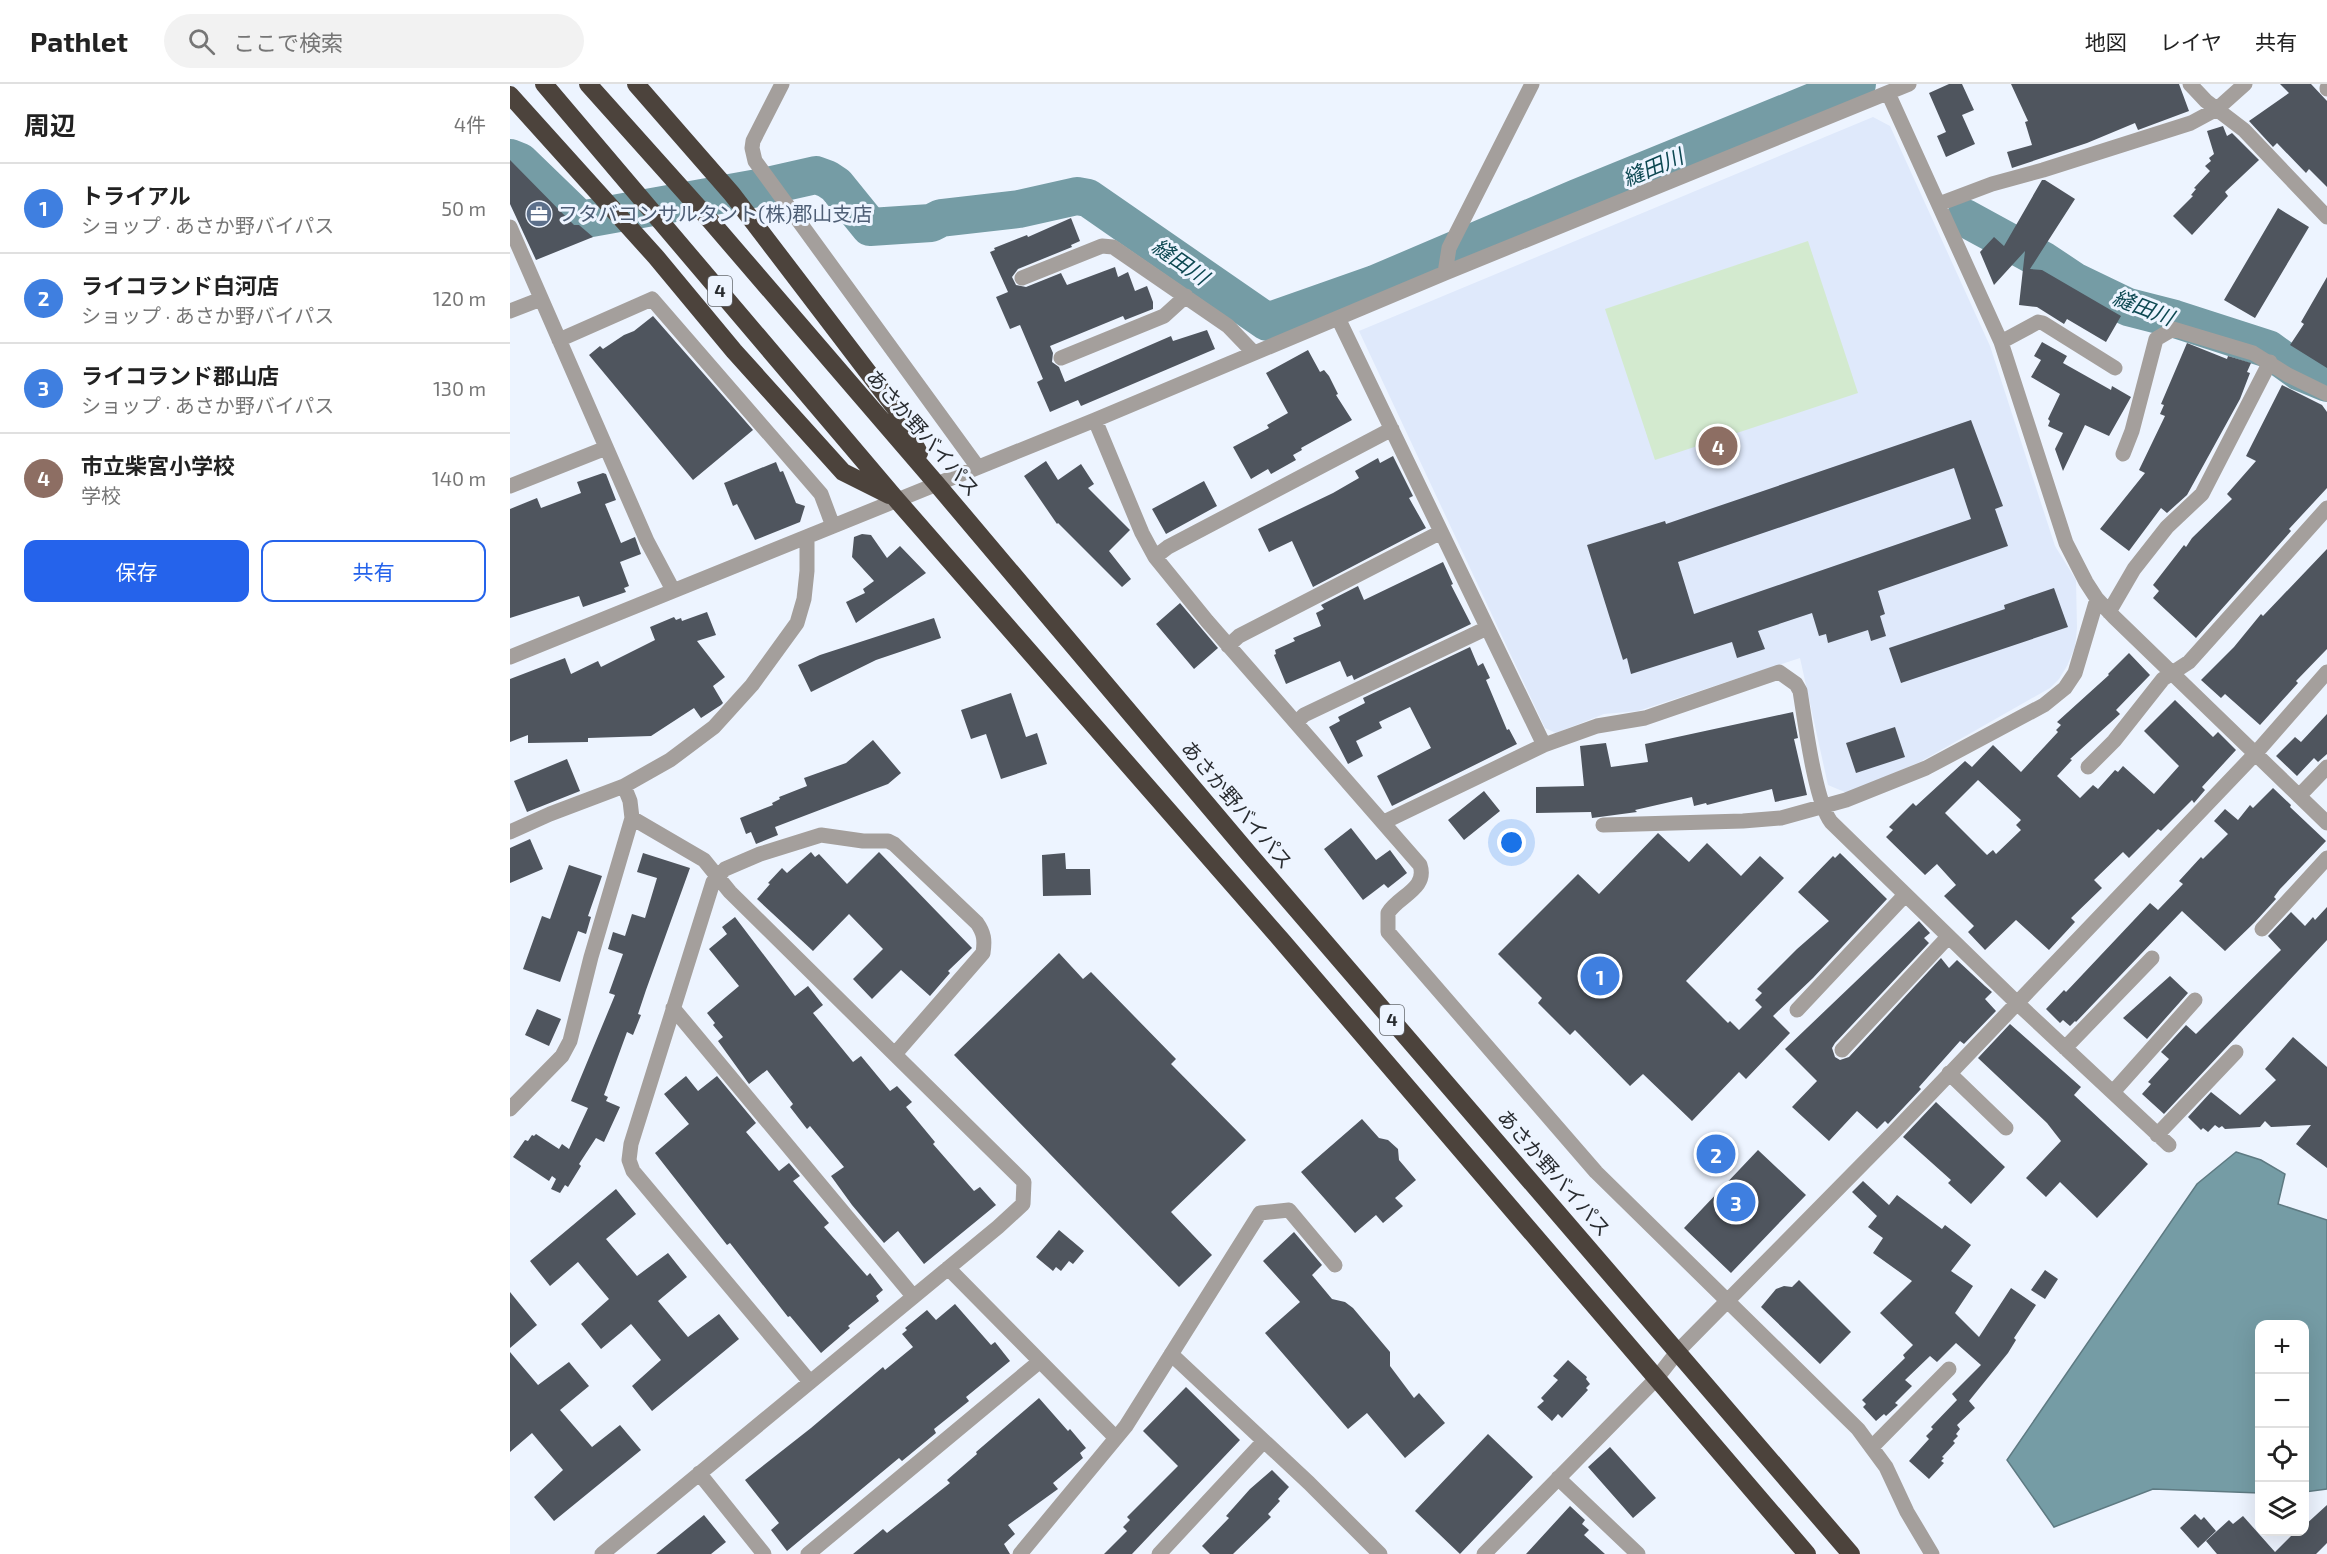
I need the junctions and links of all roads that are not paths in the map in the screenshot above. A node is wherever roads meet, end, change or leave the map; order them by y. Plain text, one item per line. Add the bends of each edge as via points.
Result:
1 (544, 84) edge
2 (588, 84) edge
3 (636, 84) edge
4 (782, 84) edge
5 (1532, 84) edge
6 (1909, 84) edge
7 (2190, 84) edge
8 (2245, 84) edge
9 (1888, 93) junction
10 (510, 95) edge
11 (2217, 109) junction
12 (1939, 204) junction
13 (2327, 217) edge
14 (510, 227) edge
15 (1445, 273) junction
16 (1022, 278) dead end
17 (1185, 296) junction
18 (541, 299) junction
19 (510, 311) edge
20 (1338, 318) junction
21 (559, 340) junction
22 (2001, 342) junction
23 (1254, 353) junction
24 (1061, 358) dead end
25 (2270, 362) junction
26 (2115, 368) dead end
27 (2327, 394) edge
28 (1095, 420) junction
29 (1392, 429) junction
30 (606, 448) junction
31 (2123, 454) dead end
32 (977, 466) junction
33 (935, 482) junction
34 (510, 486) edge
35 (896, 499) junction
36 (2327, 508) edge
37 (833, 526) junction
38 (1441, 532) junction
39 (807, 537) junction
40 (1155, 557) junction
41 (672, 590) junction
42 (2097, 599) junction
43 (2109, 612) junction
44 (1487, 628) junction
45 (1228, 646) junction
46 (510, 657) edge
47 (2170, 672) junction
48 (2327, 672) edge
49 (1296, 723) junction
50 (1544, 746) junction
51 (2255, 754) junction
52 (2088, 767) dead end
53 (2327, 767) edge
54 (624, 786) junction
55 (2299, 796) junction
56 (1824, 807) junction
57 (632, 818) junction
58 (1384, 822) junction
59 (2327, 823) edge
60 (1603, 825) dead end
61 (510, 832) edge
62 (2327, 858) edge
63 (717, 876) junction
64 (1905, 895) junction
65 (2262, 929) dead end
66 (1948, 937) junction
67 (2152, 958) dead end
68 (2195, 1000) dead end
69 (2016, 1002) junction
70 (673, 1008) junction
71 (1797, 1010) dead end
72 (2065, 1048) junction
73 (1842, 1050) dead end
74 (2236, 1052) dead end
75 (895, 1053) junction
76 (1949, 1073) junction
77 (2113, 1092) junction
78 (510, 1109) edge
79 (2006, 1128) dead end
80 (1335, 1265) dead end
81 (948, 1268) junction
82 (913, 1296) junction
83 (1726, 1301) junction
84 (1678, 1351) junction
85 (1171, 1354) junction
86 (1039, 1362) junction
87 (1949, 1369) dead end
88 (1656, 1379) junction
89 (810, 1382) junction
90 (1116, 1438) junction
91 (1264, 1441) junction
92 (1872, 1448) junction
93 (699, 1473) junction
94 (1558, 1478) junction
95 (602, 1554) edge
96 (764, 1554) edge
97 (808, 1554) edge
98 (1020, 1554) edge
99 (1159, 1554) edge
100 (1380, 1554) edge
101 (1484, 1554) edge
102 (1638, 1554) edge
103 (1807, 1554) edge
104 (1851, 1554) edge
105 (1932, 1554) edge

1 - 35 highway, 4
2 - 33 highway, あさか野バイパス / 4
3 - 33 highway via 732,194 896,409
4 - 32 street via 753,141 755,161
5 - 15 street via 1449,248
6 - 9 street
7 - 11 street
8 - 11 street
9 - 12 street
9 - 15 street
10 - 35 highway via 843,472
11 - 12 street via 2191,123 1982,187
11 - 13 street via 2244,130
12 - 22 street
14 - 18 street
15 - 20 street
16 - 17 street via 1108,245
17 - 23 street via 1228,326
17 - 24 street via 1164,316
18 - 19 street
18 - 21 street
20 - 23 street
20 - 29 street
21 - 30 street
21 - 37 street via 652,299 821,494
22 - 26 street via 2043,323
22 - 42 street via 2066,543
23 - 28 street
25 - 27 street
25 - 31 street via 2253,353 2173,329 2161,335 2156,339
25 - 43 street via 2202,494 2167,527 2134,569
28 - 32 street
28 - 40 street
29 - 38 street
29 - 40 street
30 - 34 street
30 - 41 street
32 - 33 street
33 - 35 street
33 - 84 highway, あさか野バイパス / 4 via 1248,854
35 - 37 street
35 - 88 highway, 4 via 1291,951
36 - 47 street via 2189,662
37 - 39 street
38 - 44 street
38 - 45 street via 1239,636
39 - 41 street
39 - 54 street via 801,612 786,640 714,727 670,760
40 - 45 street
41 - 46 street
42 - 43 street
42 - 56 street via 2075,673 2065,688 2044,705 1926,768
43 - 47 street
44 - 49 street via 1304,715
44 - 50 street
45 - 49 street
47 - 51 street
47 - 52 street
48 - 51 street
49 - 58 street
50 - 56 street via 1597,726 1645,718 1779,672 1796,684 1800,692
50 - 58 street
51 - 55 street
51 - 69 street
53 - 55 street
54 - 57 street
54 - 61 street
55 - 59 street
56 - 60 street via 1760,821
56 - 64 street via 1837,829
57 - 63 street via 704,860
57 - 78 street via 570,1041 562,1056
58 - 83 street via 1422,868 1419,884 1388,913 1388,932 1596,1172
62 - 65 street
63 - 70 street
63 - 75 street
63 - 75 street via 760,854 820,835 888,841 977,923 985,940 983,953
64 - 66 street
64 - 71 street
66 - 69 street
66 - 73 street
67 - 72 street
68 - 77 street
69 - 72 street
69 - 76 street
70 - 82 street
70 - 89 street via 631,1144 631,1166
72 - 77 street
74 - 77 street via 2163,1140
75 - 81 street via 1024,1182 1023,1204
76 - 79 street
76 - 83 street
80 - 85 street via 1289,1210 1260,1213
81 - 82 street
81 - 86 street
82 - 89 street
83 - 84 street
83 - 92 street via 1858,1429
84 - 88 street
84 - 104 highway, あさか野バイパス / 4
85 - 90 street
85 - 91 street
86 - 90 street
86 - 97 street
87 - 92 street
88 - 94 street
88 - 103 highway, 4
89 - 93 street
90 - 98 street
91 - 99 street
91 - 100 street
92 - 105 street
93 - 95 street
93 - 96 street
94 - 101 street
94 - 102 street

